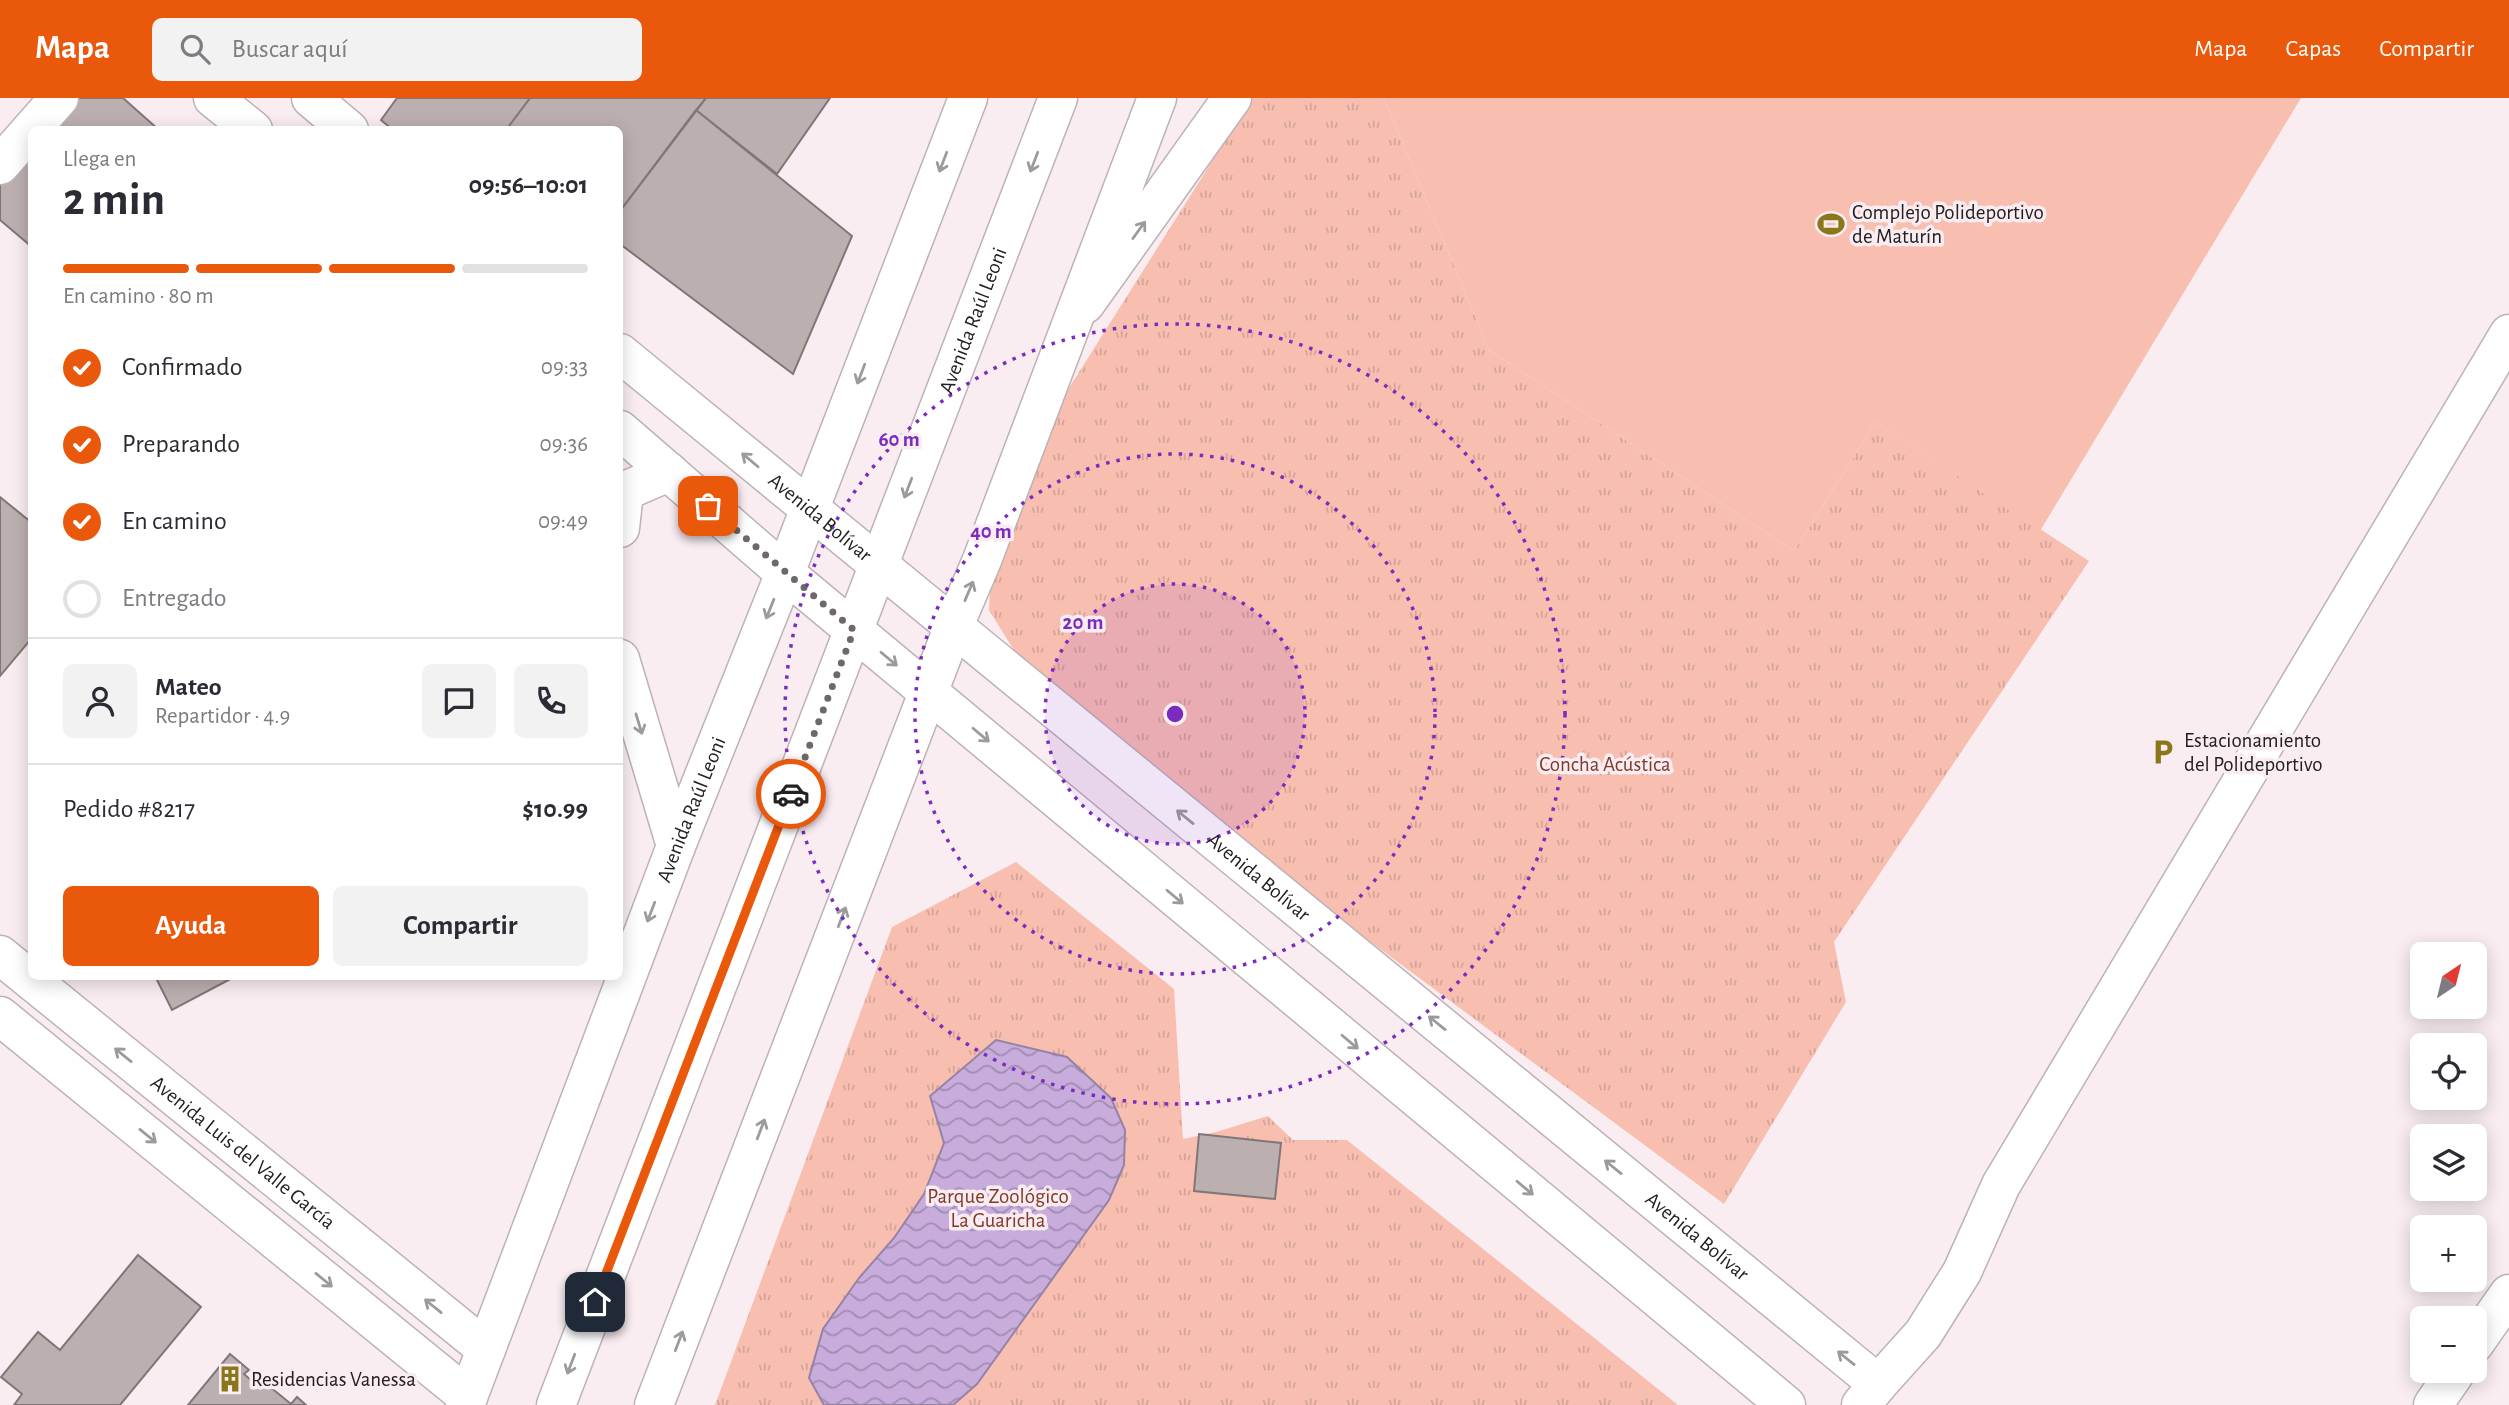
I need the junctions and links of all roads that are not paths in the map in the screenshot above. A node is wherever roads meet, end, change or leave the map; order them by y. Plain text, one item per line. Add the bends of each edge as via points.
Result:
1 (59, 98) edge
2 (213, 98) edge
3 (311, 98) edge
4 (968, 98) edge
5 (1058, 98) edge
6 (1157, 98) edge
7 (1232, 98) edge
8 (34, 126) edge
9 (248, 126) edge
10 (344, 126) edge
11 (28, 133) edge
12 (0, 165) edge
13 (1070, 325) junction
14 (2509, 334) edge
15 (623, 355) edge
16 (623, 433) edge
17 (669, 472) junction
18 (623, 503) edge
19 (809, 510) junction
20 (878, 566) junction
21 (785, 573) junction
22 (953, 628) junction
23 (854, 630) junction
24 (623, 669) edge
25 (929, 692) junction
26 (676, 846) junction
27 (0, 955) edge
28 (28, 978) edge
29 (31, 980) edge
30 (0, 1016) edge
31 (2509, 1294) edge
32 (2487, 1325) edge
33 (486, 1349) junction
34 (2448, 1383) edge
35 (1870, 1394) edge
36 (466, 1401) edge
37 (556, 1405) edge
38 (654, 1405) edge
39 (1786, 1405) edge
40 (2433, 1405) edge

1 - 8 main road
2 - 9 main road
3 - 10 main road
4 -> 19 main road, Avenida Raúl Leoni
5 -> 20 main road, Avenida Raúl Leoni
6 - 13 main road
13 -> 7 main road
11 - 12 main road
22 -> 13 main road
14 - 35 main road via 2001,1185 1962,1272 1923,1334
19 -> 15 main road, Avenida Bolívar
16 - 17 main road
17 - 18 main road
17 - 21 main road
19 - 20 main road, Avenida Bolívar
19 - 21 main road, Avenida Raúl Leoni
20 - 22 main road, Avenida Bolívar
20 - 23 main road, Avenida Raúl Leoni
21 - 23 main road
21 -> 26 main road, Avenida Raúl Leoni
22 - 25 main road
35 -> 22 main road, Avenida Bolívar
23 -> 25 main road
23 -> 37 main road, Avenida Raúl Leoni
24 -> 26 main road
38 -> 25 main road
25 -> 39 main road
26 -> 33 main road, Avenida Raúl Leoni
28 -> 27 main road, Avenida Luis del Valle García
33 -> 29 main road, Avenida Luis del Valle García
30 -> 36 main road
31 - 32 main road
33 - 36 main road, Avenida Raúl Leoni
34 - 40 main road

